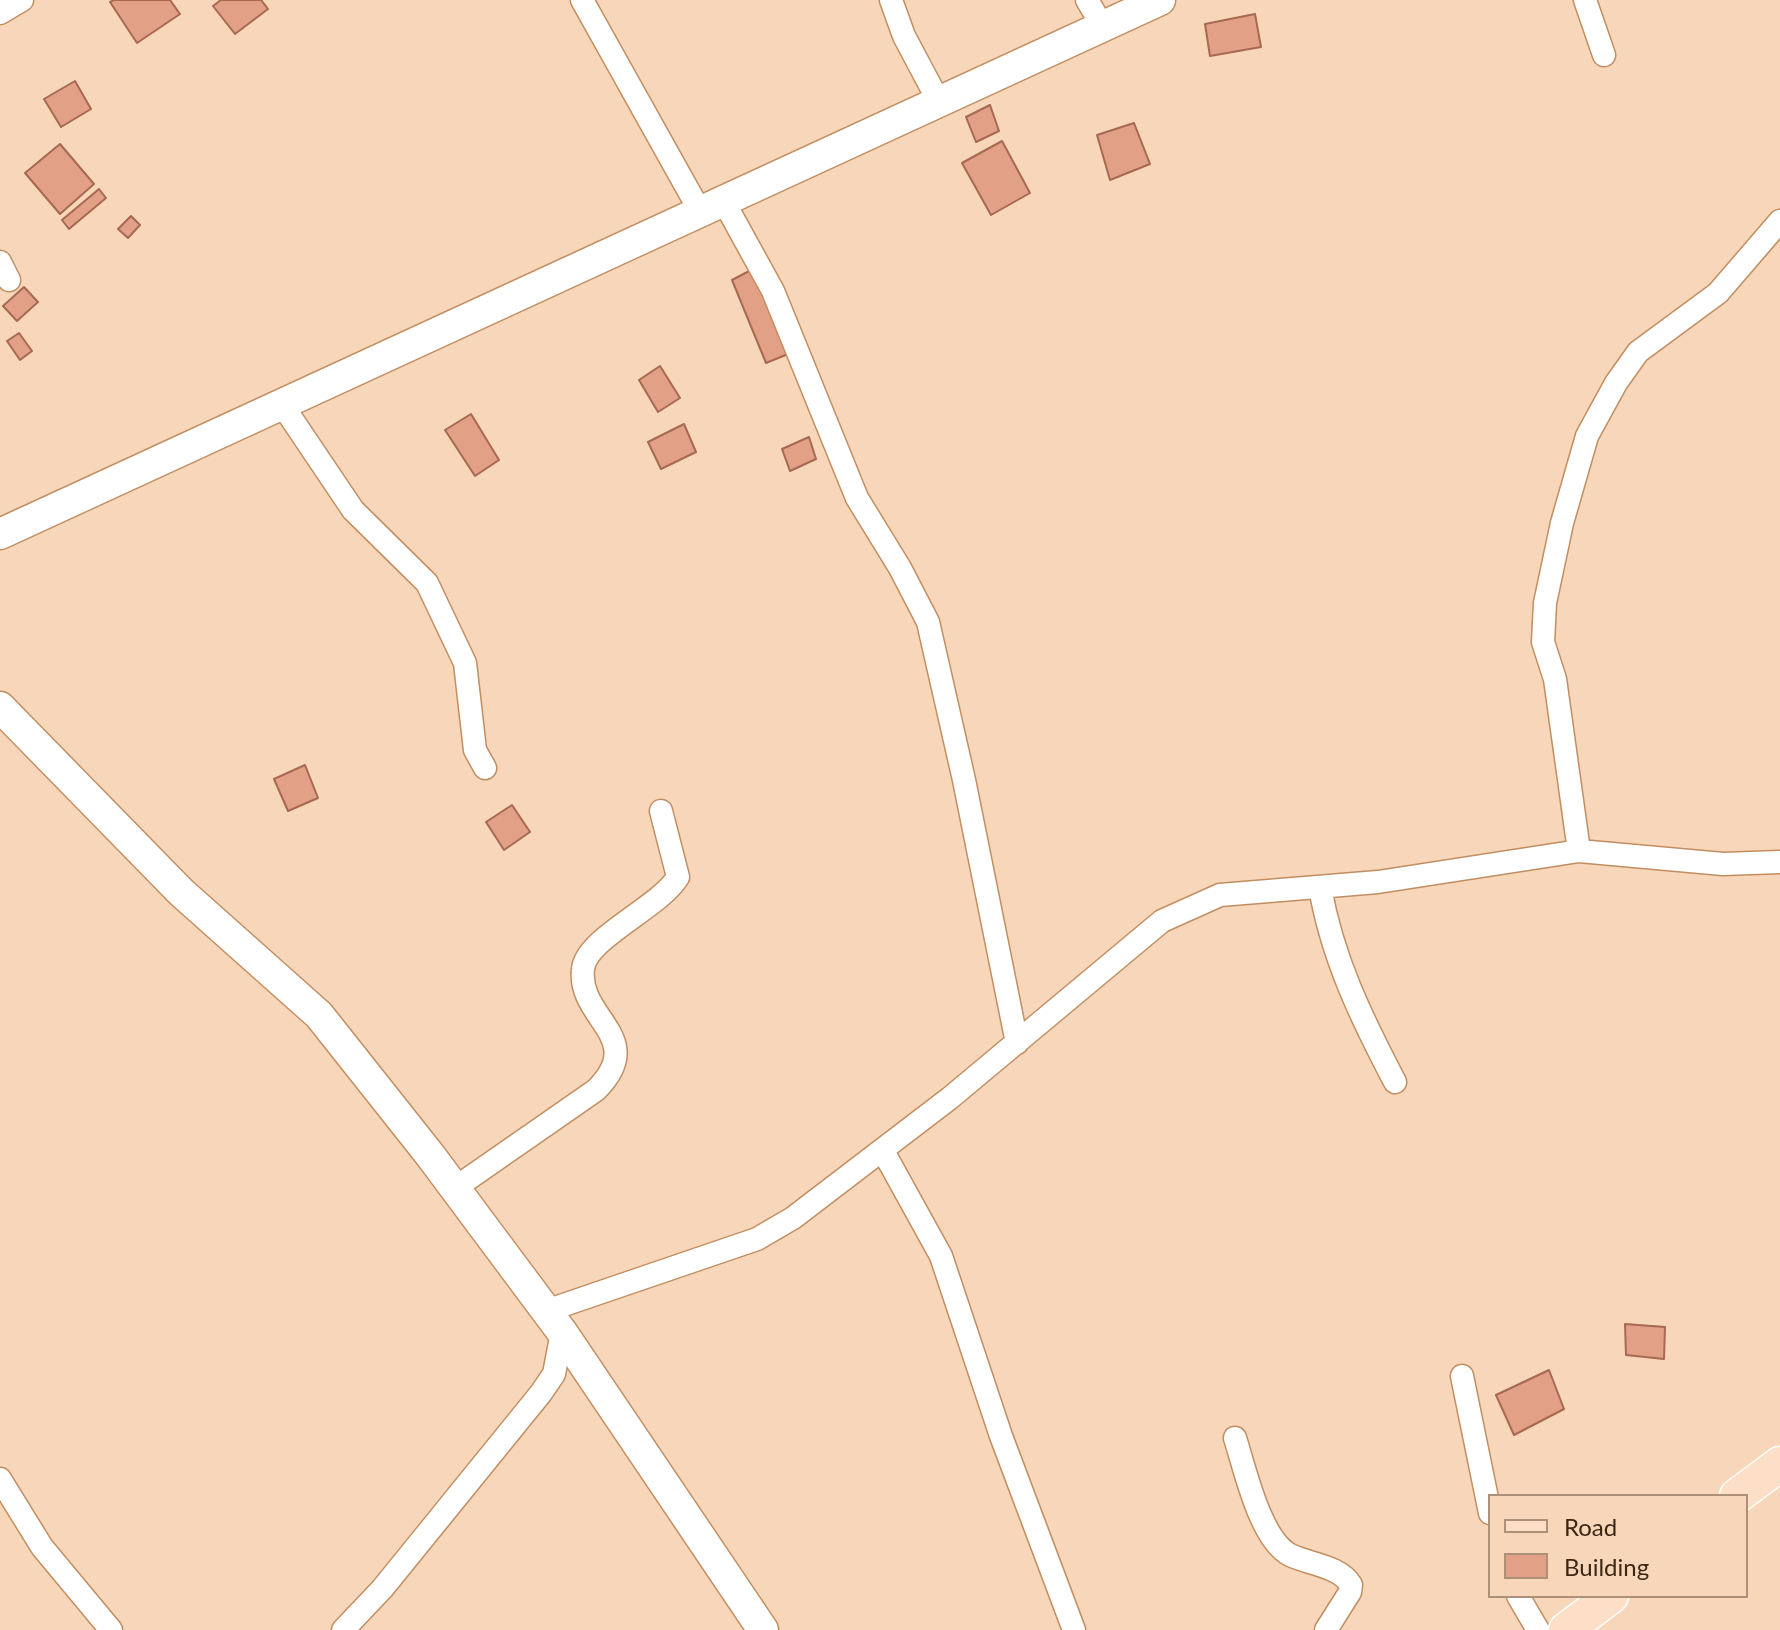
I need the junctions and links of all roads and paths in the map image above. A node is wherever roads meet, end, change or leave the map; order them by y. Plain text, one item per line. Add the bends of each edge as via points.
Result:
1 (582, 0) edge
2 (891, 0) edge
3 (1087, 0) edge
4 (1160, 0) edge
5 (1585, 0) edge
6 (1103, 27) junction
7 (1604, 55) dead end
8 (939, 102) junction
9 (713, 207) junction
10 (1780, 221) edge
11 (283, 406) junction
12 (0, 534) edge
13 (0, 707) edge
14 (485, 768) dead end
15 (661, 811) dead end
16 (1579, 851) junction
17 (1780, 862) edge
18 (1320, 887) junction
19 (1017, 1043) junction
20 (1395, 1082) dead end
21 (883, 1151) junction
22 (455, 1188) junction
23 (554, 1321) junction
24 (1462, 1376) dead end
25 (1235, 1438) dead end
26 (1780, 1464) edge
27 (0, 1479) edge
28 (1740, 1494) edge
29 (1488, 1503) edge
30 (1519, 1598) edge
31 (1608, 1598) edge
32 (111, 1630) edge
33 (343, 1630) edge
34 (763, 1630) edge
35 (1074, 1630) edge
36 (1326, 1630) edge
37 (1538, 1630) edge
38 (1566, 1630) edge

1 - 9 street
2 - 8 street
3 - 6 street
4 - 6 main road
5 - 7 street
6 - 8 main road
8 - 9 main road
9 - 11 main road
9 - 19 street via 773,291 857,498 928,622
10 - 16 street via 1718,293 1638,352 1587,436 1562,523 1545,603 1543,642 1557,694
11 - 12 main road
11 - 14 street via 353,510 427,583 465,663 475,750
13 - 22 main road via 181,892 319,1015
15 - 22 street via 678,877 669,893 584,960 585,987 615,1047 617,1062 596,1090
16 - 17 street via 1723,864
16 - 18 street
18 - 19 street via 1220,895 1179,911
18 - 20 street via 1341,972
19 - 21 street
21 - 23 street via 757,1239
21 - 35 street via 941,1256
22 - 23 main road
23 - 33 street via 554,1374 382,1589
23 - 34 main road
24 - 29 street
25 - 36 street via 1252,1492 1277,1543 1289,1554 1342,1575 1351,1585
26 - 28 main road
27 - 32 street via 42,1547
30 - 37 street
31 - 38 main road

